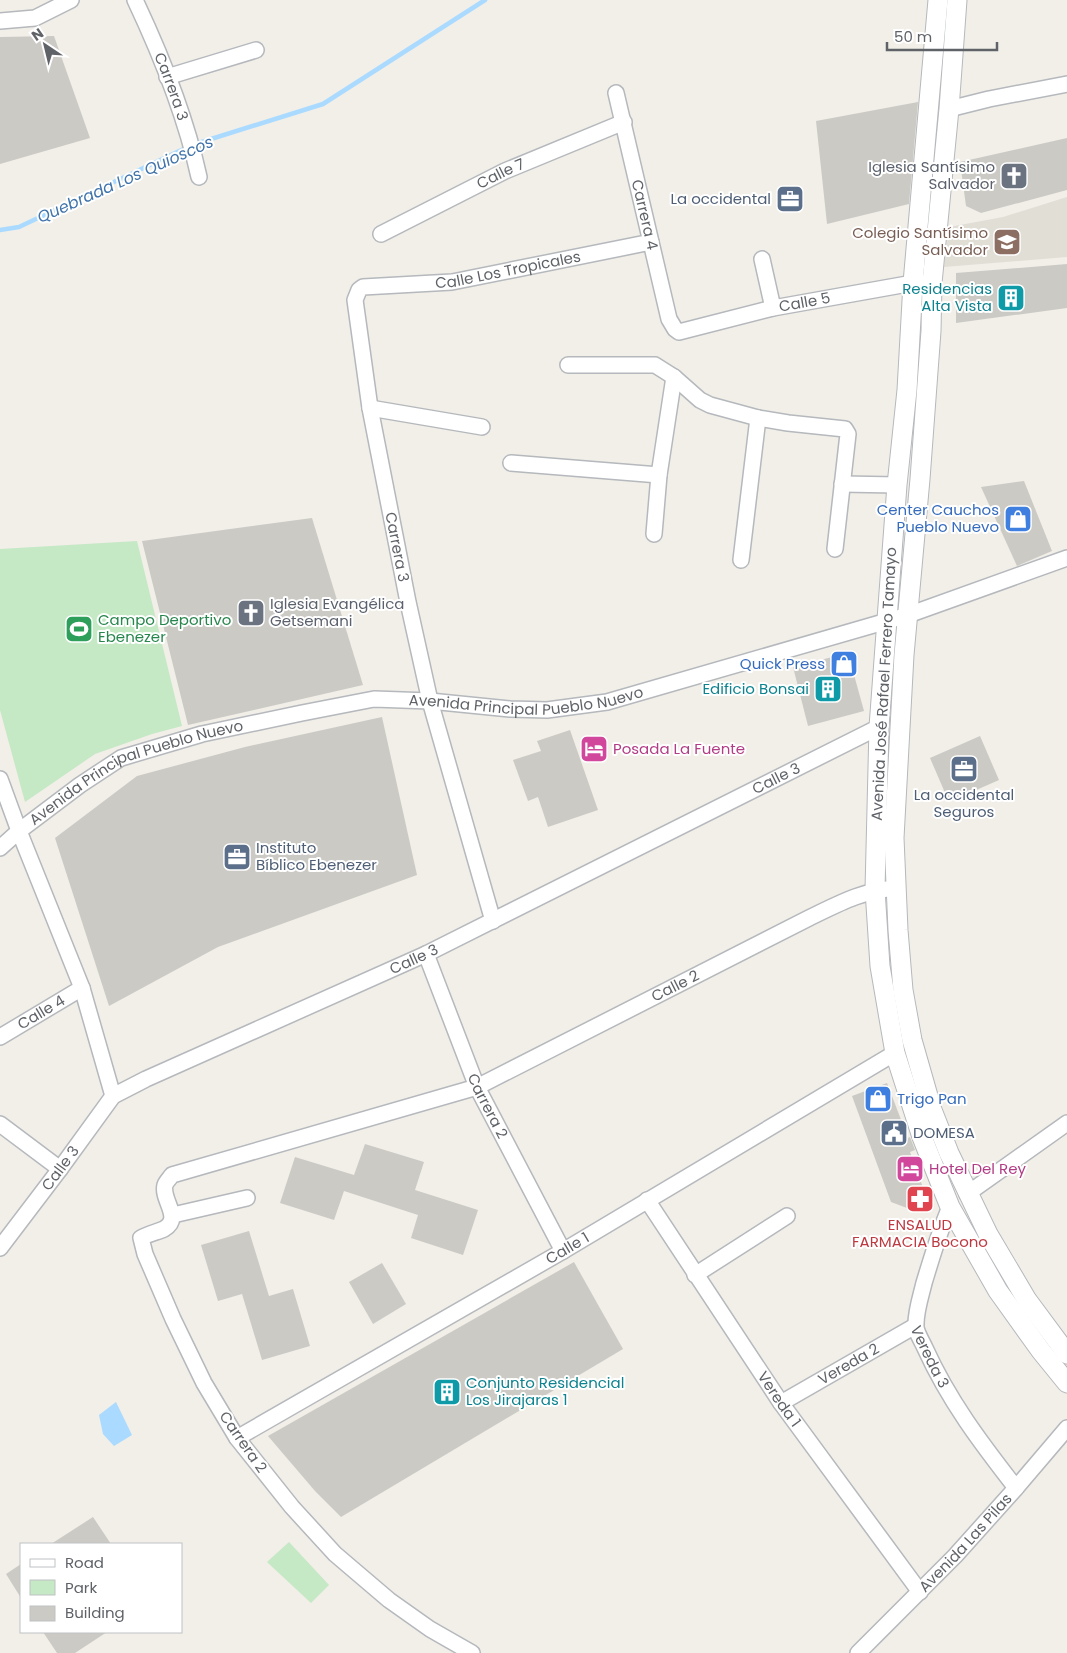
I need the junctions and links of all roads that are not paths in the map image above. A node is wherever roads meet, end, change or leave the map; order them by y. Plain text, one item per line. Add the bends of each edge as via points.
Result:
1 (71, 0) edge
2 (135, 0) edge
3 (938, 0) edge
4 (957, 0) edge
5 (0, 20) edge
6 (256, 50) dead end
7 (166, 77) junction
8 (1067, 84) edge
9 (616, 93) dead end
10 (948, 109) junction
11 (624, 122) junction
12 (199, 177) dead end
13 (381, 234) dead end
14 (652, 242) junction
15 (762, 259) dead end
16 (922, 283) junction
17 (363, 287) joint
18 (773, 308) junction
19 (679, 332) joint
20 (568, 365) dead end
21 (674, 377) junction
22 (370, 408) junction
23 (758, 418) junction
24 (482, 427) dead end
25 (511, 463) dead end
26 (660, 475) junction
27 (842, 484) junction
28 (897, 485) junction
29 (654, 534) dead end
30 (835, 548) dead end
31 (1067, 558) edge
32 (741, 560) dead end
33 (908, 614) junction
34 (886, 620) junction
35 (430, 701) junction
36 (879, 727) junction
37 (0, 779) edge
38 (19, 831) junction
39 (0, 848) edge
40 (896, 888) junction
41 (875, 890) junction
42 (492, 921) junction
43 (426, 954) junction
44 (82, 988) junction
45 (0, 1037) edge
46 (895, 1053) junction
47 (477, 1087) junction
48 (112, 1096) junction
49 (1067, 1123) edge
50 (0, 1124) edge
51 (60, 1169) junction
52 (967, 1194) junction
53 (247, 1198) dead end
54 (647, 1200) junction
55 (950, 1207) junction
56 (173, 1215) junction
57 (788, 1216) dead end
58 (0, 1248) edge
59 (563, 1251) junction
60 (695, 1275) junction
61 (915, 1326) junction
62 (1067, 1354) edge
63 (1067, 1383) edge
64 (780, 1402) junction
65 (1067, 1428) edge
66 (237, 1438) junction
67 (1016, 1488) junction
68 (920, 1592) junction
69 (472, 1653) edge
70 (858, 1653) edge

1 - 5 street via 35,18
2 - 7 street, Carrera 3
3 - 16 street, Avenida José Rafael Ferrero Tamayo
4 - 10 street, Avenida José Rafael Ferrero Tamayo
6 - 7 street
7 - 12 street, Carrera 3 via 192,145
8 - 10 street
9 - 11 street, Carrera 4
10 - 16 street, Avenida José Rafael Ferrero Tamayo
11 - 13 street, Calle 7 via 505,171
11 - 14 street, Carrera 4
14 - 17 street, Calle Los Tropicales via 452,282
14 - 19 street, Carrera 4 via 669,319
15 - 18 street
16 - 18 street, Calle 5
16 - 28 street, Avenida José Rafael Ferrero Tamayo
16 - 33 street, Avenida José Rafael Ferrero Tamayo via 931,331
17 - 22 street, Carrera 3 via 355,300
18 - 19 street, Calle 5
20 - 21 street via 656,365
21 - 23 street via 700,400
21 - 26 street
22 - 24 street
22 - 35 street, Carrera 3
23 - 27 street via 845,429 848,434
23 - 32 street
25 - 26 street
26 - 29 street
27 - 28 street
27 - 30 street
28 - 34 street, Avenida José Rafael Ferrero Tamayo
31 - 33 street, Avenida Principal Pueblo Nuevo
33 - 34 street, Avenida Principal Pueblo Nuevo
33 - 40 street, Avenida José Rafael Ferrero Tamayo via 894,838
34 - 35 street, Avenida Principal Pueblo Nuevo via 607,702 538,710
34 - 36 street, Avenida José Rafael Ferrero Tamayo
35 - 38 street, Avenida Principal Pueblo Nuevo via 359,701 202,734 122,758
35 - 42 street, Carrera 3
36 - 41 street, Avenida José Rafael Ferrero Tamayo
36 - 42 street, Calle 3
37 - 38 street
38 - 39 street, Avenida Principal Pueblo Nuevo
38 - 44 street
40 - 41 street, Calle 2
40 - 52 street, Avenida José Rafael Ferrero Tamayo via 903,990 912,1040 932,1110
41 - 46 street, Avenida José Rafael Ferrero Tamayo via 880,966
41 - 47 street, Calle 2 via 809,918
42 - 43 street, Calle 3
43 - 47 street, Carrera 2
43 - 48 street, Calle 3
44 - 45 street, Calle 4
44 - 48 street
46 - 54 street, Calle 1
46 - 55 street, Avenida José Rafael Ferrero Tamayo via 922,1137
47 - 56 street, Calle 2 via 172,1175 165,1185
47 - 59 street, Carrera 2
48 - 51 street, Calle 3
49 - 52 street
50 - 51 street
51 - 58 street, Calle 3
52 - 62 street, Avenida José Rafael Ferrero Tamayo via 1027,1300
53 - 56 street
54 - 59 street, Calle 1
54 - 60 street, Vereda 1
55 - 61 street, Vereda 3 via 931,1261
55 - 63 street, Avenida José Rafael Ferrero Tamayo via 998,1290
56 - 66 street, Carrera 2 via 165,1228 141,1238 145,1254 204,1383
57 - 60 street
59 - 66 street, Calle 1
60 - 64 street, Vereda 1
61 - 64 street, Vereda 2
61 - 67 street, Vereda 3 via 961,1414
64 - 68 street, Vereda 1
65 - 67 street, Avenida Las Pilas
66 - 69 street, Carrera 2 via 336,1554 389,1600
67 - 68 street, Avenida Las Pilas
68 - 70 street, Avenida Las Pilas

